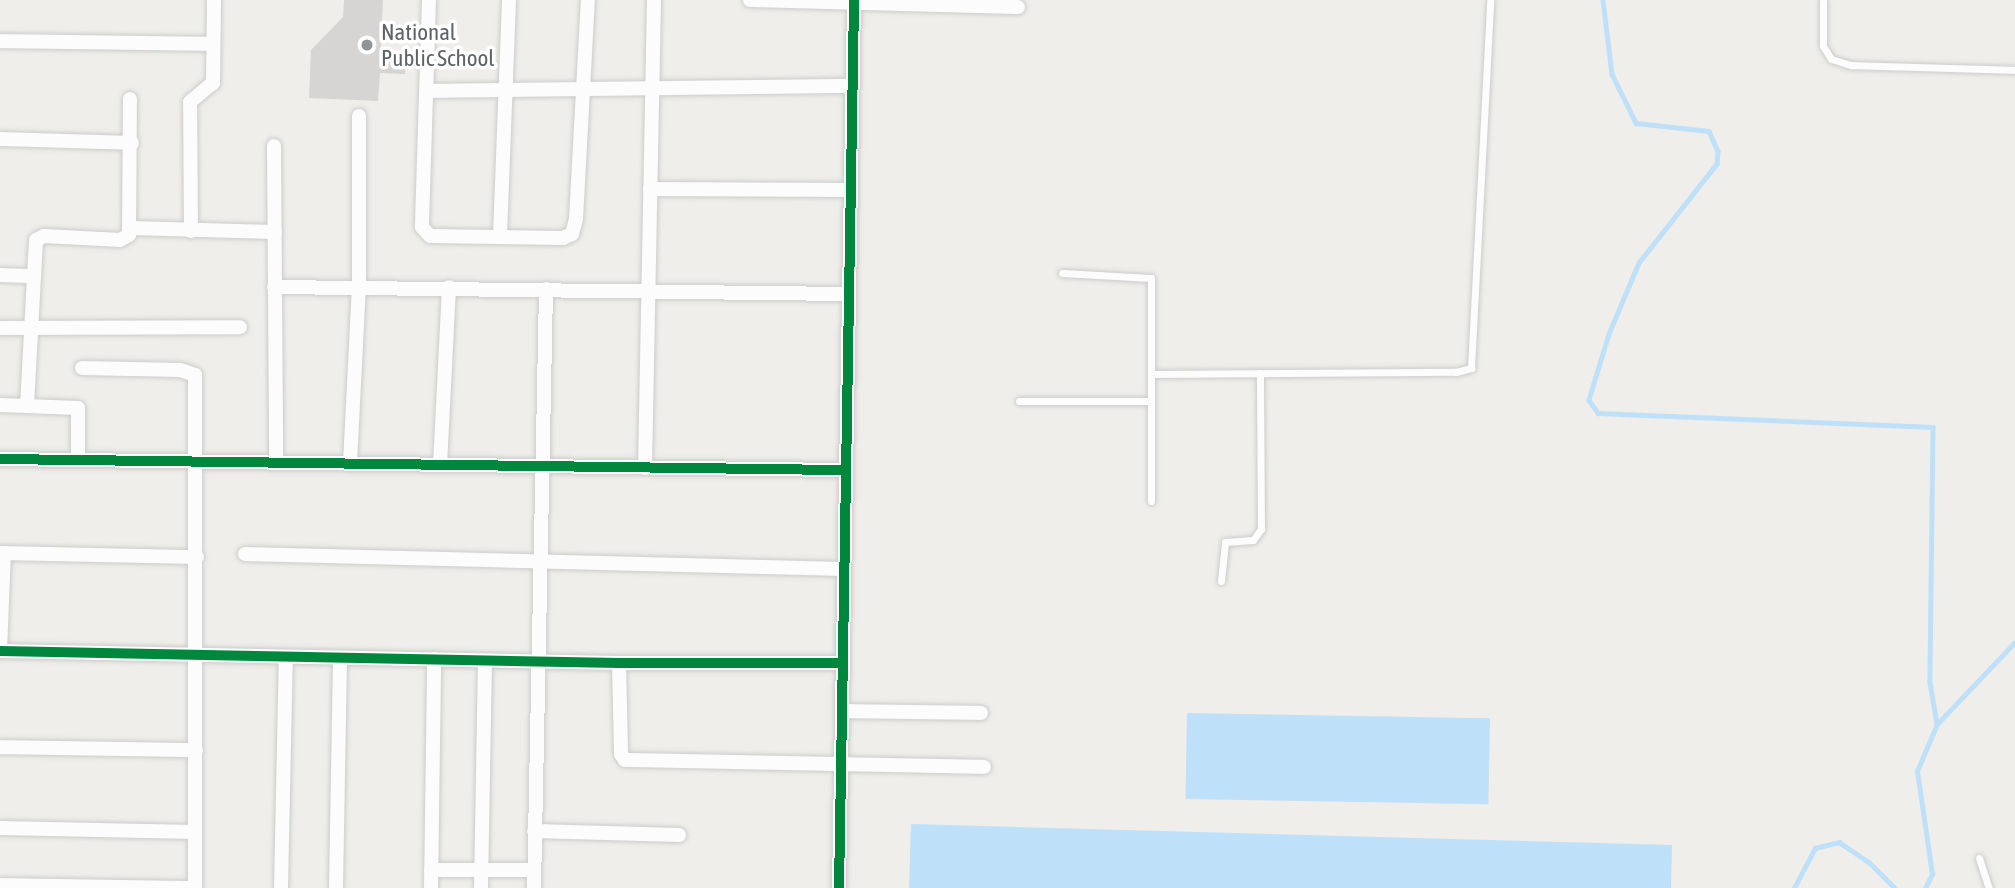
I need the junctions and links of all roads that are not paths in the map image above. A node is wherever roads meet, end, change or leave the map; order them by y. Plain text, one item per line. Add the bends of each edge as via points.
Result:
1 (214, 0) edge
2 (429, 0) edge
3 (509, 0) edge
4 (588, 0) edge
5 (654, 0) edge
6 (750, 0) edge
7 (1490, 0) edge
8 (1823, 0) edge
9 (854, 2) edge
10 (1018, 7) dead end
11 (0, 41) edge
12 (213, 44) junction
13 (2015, 70) edge
14 (852, 86) junction
15 (583, 89) junction
16 (428, 91) junction
17 (506, 91) junction
18 (651, 91) junction
19 (130, 99) dead end
20 (359, 116) dead end
21 (0, 139) edge
22 (132, 143) junction
23 (274, 146) dead end
24 (650, 189) junction
25 (849, 190) junction
26 (130, 228) junction
27 (191, 231) junction
28 (275, 232) junction
29 (499, 235) junction
30 (1062, 273) dead end
31 (0, 275) edge
32 (34, 276) junction
33 (359, 286) junction
34 (274, 287) junction
35 (449, 287) junction
36 (547, 289) junction
37 (648, 290) junction
38 (848, 294) junction
39 (240, 327) dead end
40 (0, 328) edge
41 (34, 328) junction
42 (82, 368) dead end
43 (1260, 373) junction
44 (1151, 374) junction
45 (1019, 401) dead end
46 (1151, 401) junction
47 (0, 405) edge
48 (27, 406) junction
49 (0, 459) edge
50 (78, 460) junction
51 (196, 462) junction
52 (275, 463) junction
53 (350, 463) junction
54 (440, 465) junction
55 (541, 466) junction
56 (645, 468) junction
57 (845, 470) junction
58 (1151, 501) dead end
59 (2, 553) edge
60 (244, 554) dead end
61 (197, 557) junction
62 (540, 562) junction
63 (844, 569) junction
64 (1221, 581) dead end
65 (0, 651) edge
66 (195, 657) junction
67 (286, 657) junction
68 (340, 658) junction
69 (434, 659) junction
70 (485, 661) junction
71 (537, 662) junction
72 (619, 663) junction
73 (844, 663) junction
74 (843, 711) junction
75 (981, 713) dead end
76 (0, 747) edge
77 (196, 750) junction
78 (843, 767) junction
79 (984, 767) dead end
80 (0, 828) edge
81 (534, 831) junction
82 (195, 832) junction
83 (679, 835) dead end
84 (1979, 858) dead end
85 (482, 869) junction
86 (431, 870) junction
87 (534, 870) junction
88 (0, 885) edge
89 (195, 888) edge
90 (281, 888) edge
91 (336, 888) edge
92 (430, 888) edge
93 (481, 888) edge
94 (534, 888) edge
95 (839, 888) edge
96 (1989, 888) edge

1 - 12 street
2 - 16 street
3 - 17 street
4 - 15 street
5 - 18 street
6 - 9 street
7 - 43 lane via 1471,368 1456,372
8 - 13 lane via 1823,47 1831,59 1851,65
9 - 10 street
9 - 14 street
11 - 12 street
12 - 27 street via 212,87 196,93 190,102
14 - 18 street
14 - 25 street
15 - 17 street
15 - 18 street
15 - 29 street via 572,234 563,238
16 - 17 street
16 - 29 street via 421,224 430,236
17 - 29 street
18 - 24 street
19 - 22 street
20 - 33 street
21 - 22 street
22 - 26 street
23 - 28 street
24 - 25 street
24 - 37 street
25 - 38 street
26 - 27 street
26 - 32 street via 130,235 120,240 39,237
27 - 28 street
28 - 34 street
30 - 44 lane via 1151,278
31 - 32 street
32 - 41 street
33 - 34 street
33 - 35 street
33 - 53 street
34 - 52 street
35 - 36 street
35 - 54 street
36 - 37 street
36 - 55 street
37 - 38 street
37 - 56 street
38 - 57 street
39 - 41 street
40 - 41 street
41 - 48 street
42 - 51 street via 195,375
43 - 44 lane
43 - 64 lane via 1261,529 1253,540 1225,542
44 - 46 lane
45 - 46 lane
46 - 58 lane
47 - 48 street
48 - 50 street via 78,408
49 - 50 street
50 - 51 street
51 - 52 street
51 - 61 street
52 - 53 street
53 - 54 street
54 - 55 street
55 - 56 street
55 - 62 street
56 - 57 street
57 - 63 street
59 - 61 street
59 - 65 street
60 - 62 street
61 - 66 street
62 - 63 street
62 - 71 street
63 - 73 street
65 - 66 street
66 - 67 street
66 - 77 street
67 - 68 street
67 - 90 street
68 - 69 street
68 - 91 street
69 - 70 street
69 - 86 street
70 - 71 street
70 - 85 street
71 - 72 street
71 - 81 street
72 - 73 street
72 - 78 street via 620,747 625,760
73 - 74 street
74 - 75 street
74 - 78 street
76 - 77 street
77 - 82 street
78 - 79 street
78 - 95 street
80 - 82 street
81 - 83 street
81 - 87 street
82 - 89 street
84 - 96 lane
85 - 86 street
85 - 87 street
85 - 93 street
86 - 92 street
87 - 94 street
88 - 89 street

